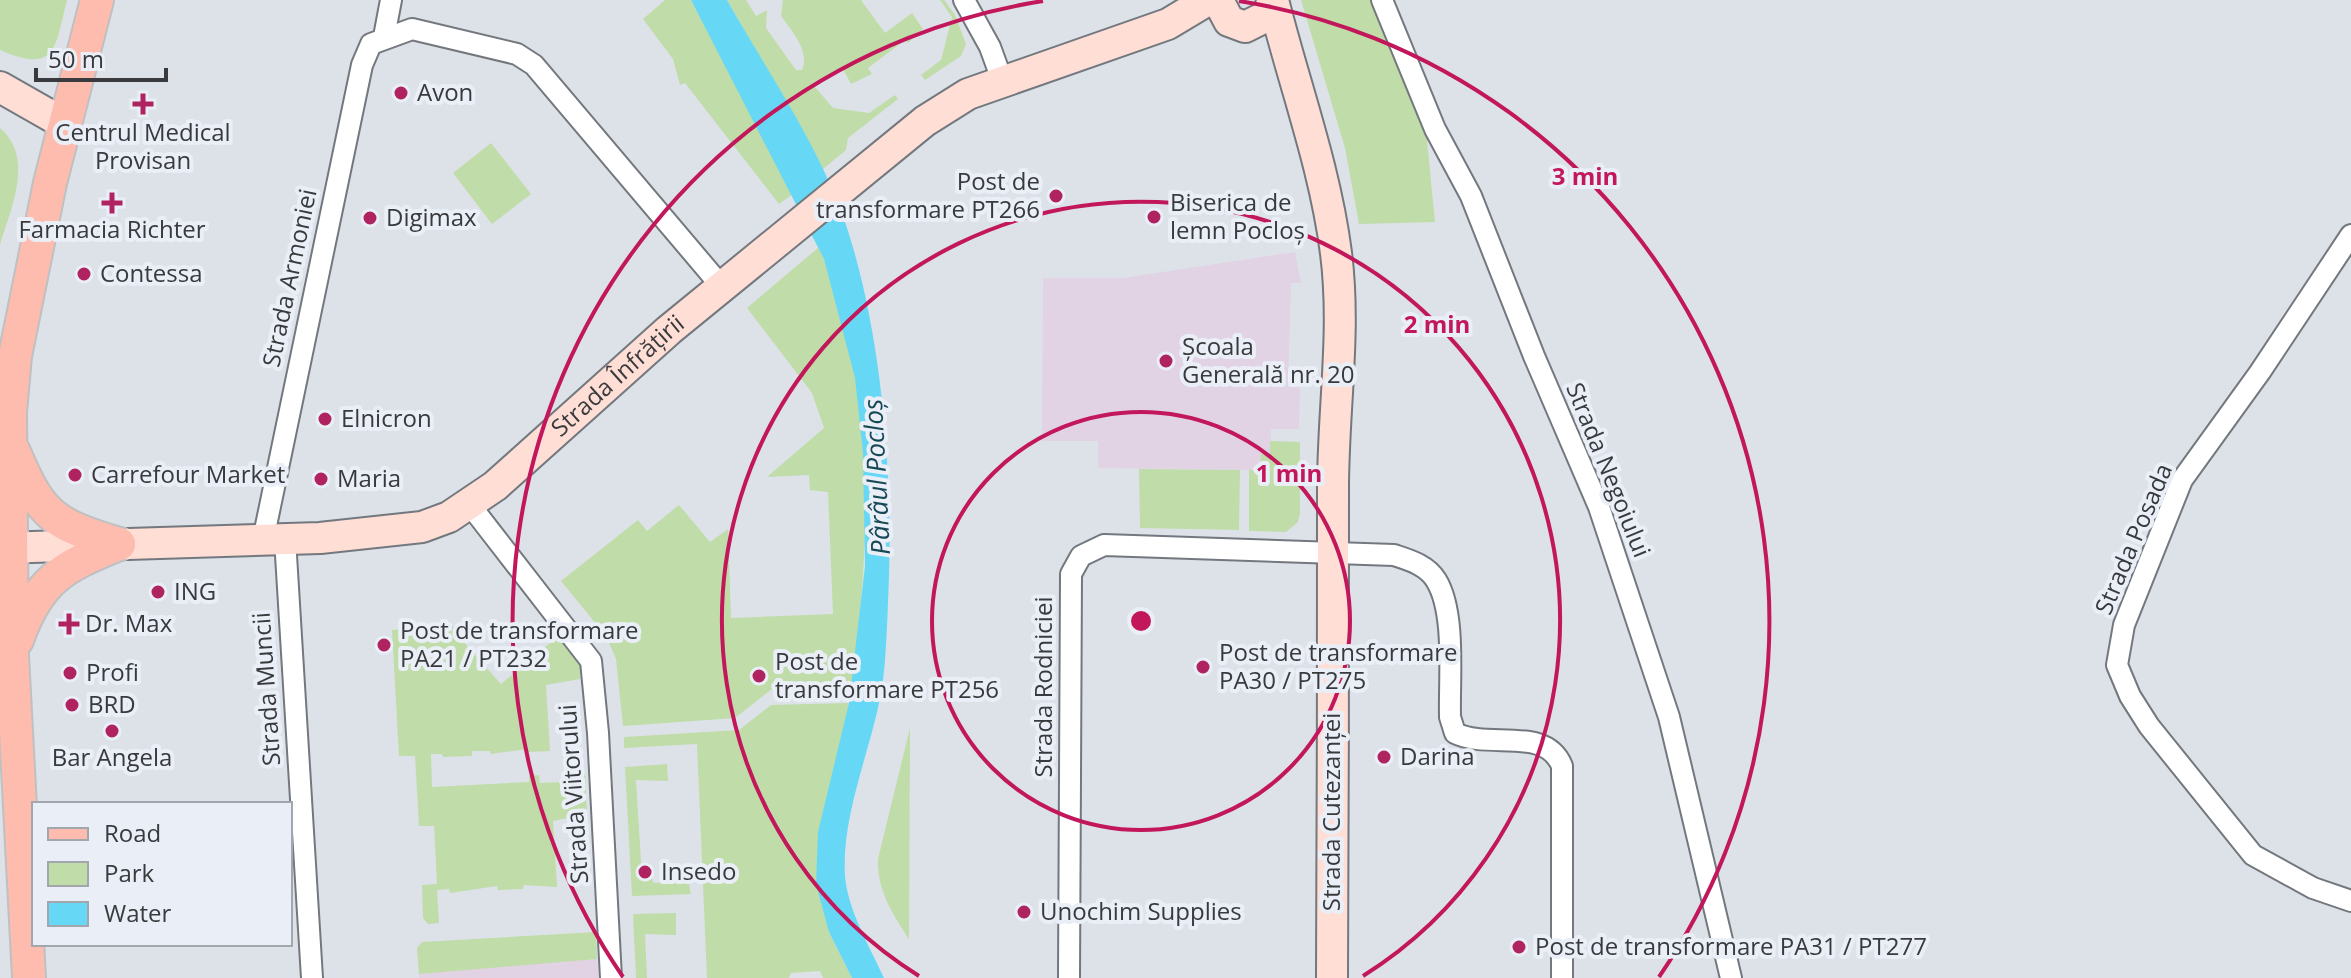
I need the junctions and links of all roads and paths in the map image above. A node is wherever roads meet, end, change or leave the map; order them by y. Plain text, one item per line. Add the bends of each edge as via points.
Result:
1 (97, 0) edge
2 (391, 0) edge
3 (964, 0) edge
4 (1273, 0) edge
5 (1281, 0) edge
6 (1382, 0) edge
7 (1225, 12) edge
8 (384, 37) junction
9 (1293, 76) junction
10 (1002, 80) junction
11 (0, 87) edge
12 (65, 124) junction
13 (2351, 235) edge
14 (722, 287) junction
15 (5, 431) edge
16 (470, 505) junction
17 (274, 540) junction
18 (119, 544) junction
19 (5, 548) edge
20 (1332, 553) junction
21 (6, 641) edge
22 (2351, 901) edge
23 (29, 978) edge
24 (312, 978) edge
25 (611, 978) edge
26 (1069, 978) edge
27 (1332, 978) edge
28 (1562, 978) edge
29 (1731, 978) edge

1 - 12 main road
2 - 8 street, Strada Armoniei
3 - 10 street
4 - 7 street, Strada Înfrățirii via 1267,16
4 - 9 street, Strada Cutezanței
5 - 9 street
6 - 29 street, Strada Negoiului via 1435,129 1471,196 1599,507 1669,717
7 - 9 street, Strada Cutezanței via 1269,43
7 - 10 street, Strada Înfrățirii via 1168,24
8 - 14 street via 412,29 517,54 534,65
8 - 17 street, Strada Armoniei via 371,44 362,65
9 - 20 street, Strada Cutezanței via 1336,254 1340,347
10 - 14 street, Strada Înfrățirii via 925,121
11 - 12 street
12 - 15 main road via 31,274
13 - 22 street, Strada Posada via 2182,480 2124,625 2117,665 2149,726 2253,855 2313,888
14 - 16 street, Strada Înfrățirii
15 - 18 main road via 28,486 47,514 75,531
15 - 19 main road
16 - 17 street, Strada Înfrățirii via 422,527
16 - 25 street, Strada Viitorului via 589,655
17 - 18 street, Strada Înfrățirii
17 - 24 street, Strada Muncii
18 - 19 street, Strada Înfrățirii
18 - 21 main road via 61,570
19 - 21 main road
20 - 26 street, Strada Rodniciei via 1104,545 1081,556 1071,574
20 - 27 street, Strada Cutezanței
20 - 28 street, Strada Rodniciei via 1394,555 1416,562 1435,577 1447,606 1455,733 1469,740 1542,743 1556,752 1562,766
21 - 23 main road

